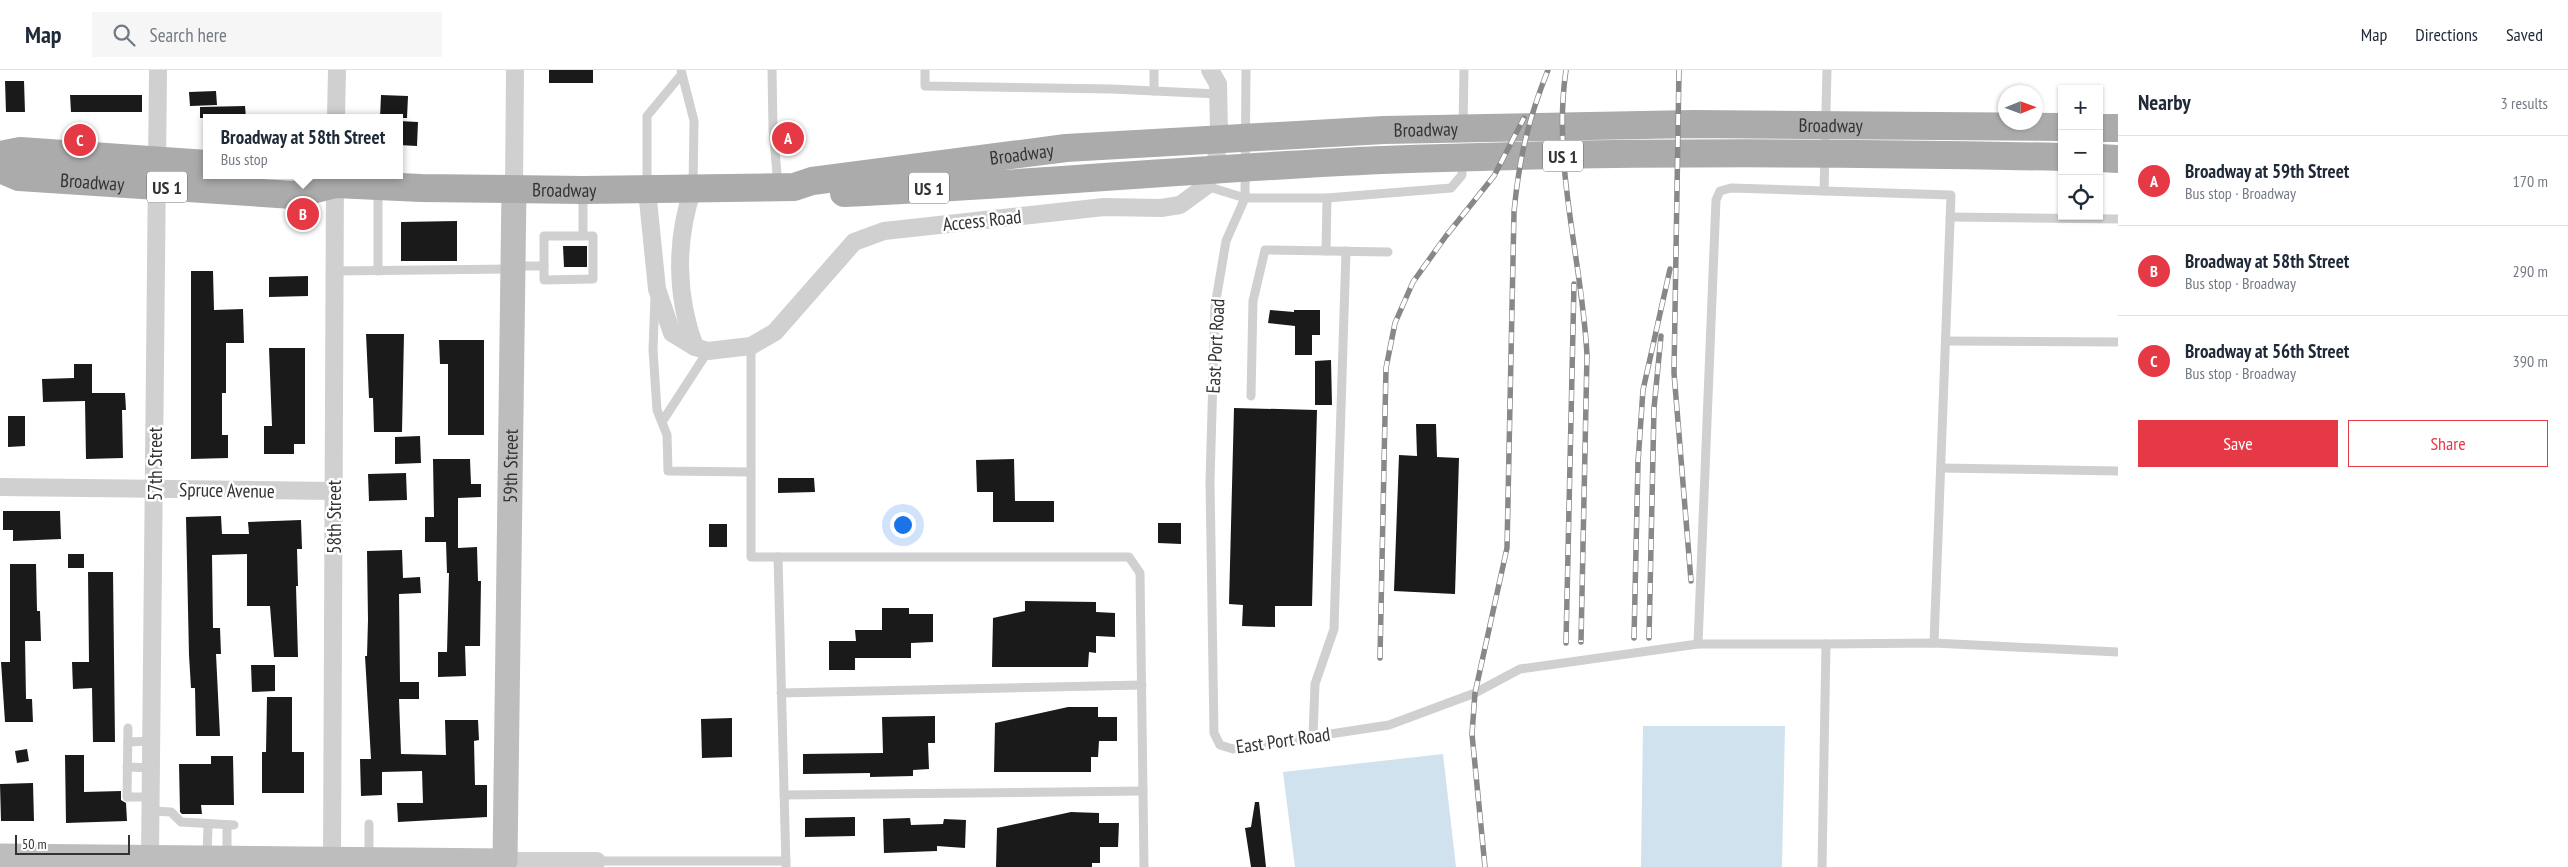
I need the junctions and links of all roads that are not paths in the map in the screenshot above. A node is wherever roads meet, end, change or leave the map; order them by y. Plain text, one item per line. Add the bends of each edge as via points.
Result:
1 (158, 70) edge
2 (337, 70) edge
3 (515, 70) edge
4 (772, 70) edge
5 (925, 70) edge
6 (1154, 70) edge
7 (1246, 70) edge
8 (1464, 70) edge
9 (1827, 70) edge
10 (681, 72) edge
11 (1218, 80) edge
12 (1154, 91) junction
13 (336, 114) edge
14 (2058, 127) edge
15 (2103, 128) edge
16 (2118, 128) edge
17 (0, 155) edge
18 (2058, 158) edge
19 (2103, 158) edge
20 (2118, 159) edge
21 (203, 165) edge
22 (0, 169) edge
23 (156, 173) junction
24 (324, 179) edge
25 (326, 179) edge
26 (332, 179) edge
27 (378, 186) junction
28 (1206, 186) junction
29 (786, 187) junction
30 (694, 189) junction
31 (514, 190) junction
32 (583, 190) junction
33 (647, 190) junction
34 (1824, 191) junction
35 (1245, 198) junction
36 (1327, 198) junction
37 (1950, 217) junction
38 (2118, 218) edge
39 (583, 236) junction
40 (1326, 251) junction
41 (1346, 251) junction
42 (1388, 252) dead end
43 (544, 266) junction
44 (513, 268) junction
45 (335, 271) junction
46 (378, 271) junction
47 (657, 289) junction
48 (1946, 341) junction
49 (2118, 342) edge
50 (751, 346) junction
51 (702, 349) junction
52 (1251, 396) dead end
53 (662, 422) junction
54 (1941, 468) junction
55 (751, 472) junction
56 (2118, 472) edge
57 (0, 487) edge
58 (155, 489) junction
59 (334, 491) junction
60 (778, 557) junction
61 (1934, 643) junction
62 (1698, 644) junction
63 (1826, 644) junction
64 (2118, 652) edge
65 (1142, 685) junction
66 (781, 693) junction
67 (128, 728) dead end
68 (1313, 736) junction
69 (152, 741) junction
70 (128, 742) junction
71 (127, 768) junction
72 (152, 768) junction
73 (1143, 791) junction
74 (784, 795) junction
75 (151, 804) junction
76 (369, 824) dead end
77 (208, 825) junction
78 (0, 856) edge
79 (150, 858) junction
80 (217, 858) junction
81 (332, 860) junction
82 (369, 860) junction
83 (504, 861) junction
84 (597, 861) joint
85 (302, 863) edge
86 (411, 863) edge
87 (562, 864) edge
88 (786, 864) edge
89 (1144, 867) edge
90 (1822, 867) edge

1 - 23 street, 57th Street
2 - 13 street
3 - 31 street, 59th Street
4 - 29 lane via 773,129
5 - 12 lane via 925,86
6 - 12 lane
7 - 35 lane
8 - 36 lane via 1462,174 1451,188
9 - 34 lane
10 - 30 lane via 694,121
10 - 33 lane via 647,116
11 - 12 lane
11 - 28 street via 1216,161
14 - 29 main road, Broadway / US 1 via 1694,124 1278,135 1066,148
15 - 16 main road
17 - 23 main road, Broadway / US 1 via 20,151
18 - 29 main road, Broadway / US 1 via 1721,154 1489,156 1279,165 806,195
19 - 20 main road
21 - 23 main road, Broadway / US 1
22 - 23 main road, Broadway / US 1 via 20,177
23 - 24 main road, Broadway / US 1 via 293,195
23 - 58 street, 57th Street
25 - 45 street, 58th Street
26 - 27 main road, Broadway / US 1
27 - 31 main road, Broadway / US 1
27 - 46 lane
28 - 35 lane
28 - 50 street, Access Road via 1180,205 1104,207 884,230 854,242 775,332
29 - 30 main road, Broadway / US 1
30 - 33 main road, Broadway / US 1
30 - 51 street via 684,214 680,264 687,326
31 - 32 main road, Broadway / US 1
31 - 44 street, 59th Street
32 - 33 main road, Broadway / US 1
32 - 39 lane
33 - 47 street
34 - 37 lane via 1951,195
34 - 62 lane via 1731,188 1720,191 1716,200
35 - 36 lane
35 - 68 lane, East Port Road via 1226,241 1215,306 1210,481 1214,733 1220,745 1233,749
36 - 40 lane
37 - 38 lane
37 - 48 lane
39 - 43 lane via 544,236
39 - 43 lane via 593,236 593,279 544,280
40 - 41 lane
40 - 52 lane via 1265,250 1253,302
41 - 42 lane
41 - 68 lane via 1334,629 1315,684
43 - 44 lane
44 - 46 lane
44 - 83 street, 59th Street
45 - 46 lane
45 - 59 street, 58th Street
47 - 51 street via 672,333
47 - 53 lane via 653,350 657,410
48 - 49 lane
48 - 54 lane
50 - 51 street, Access Road
50 - 55 lane
51 - 53 lane
53 - 55 lane via 667,435 668,471
54 - 56 lane
54 - 61 lane
55 - 60 lane via 750,557
57 - 58 street, Spruce Avenue
58 - 59 street, Spruce Avenue
58 - 69 street, 57th Street
59 - 81 street, 58th Street
60 - 65 lane via 1129,557 1140,573
60 - 66 lane
61 - 63 lane, East Port Road
61 - 64 lane, East Port Road
62 - 63 lane, East Port Road
62 - 68 lane, East Port Road via 1520,669 1474,693 1389,725
63 - 90 lane
65 - 66 lane
65 - 73 lane
66 - 74 lane
67 - 70 lane
69 - 70 lane
69 - 72 street, 57th Street
70 - 71 lane
71 - 72 lane
71 - 75 lane via 127,797
72 - 75 street, 57th Street
73 - 74 lane
73 - 89 lane
74 - 88 lane
75 - 77 lane via 170,812 182,822
75 - 79 street, 57th Street
76 - 82 lane
77 - 80 lane
77 - 80 lane via 231,825
78 - 79 street
79 - 80 street
80 - 85 street
81 - 82 street
81 - 85 street
82 - 86 street
83 - 86 street
83 - 87 street
84 - 87 street
84 - 88 lane

